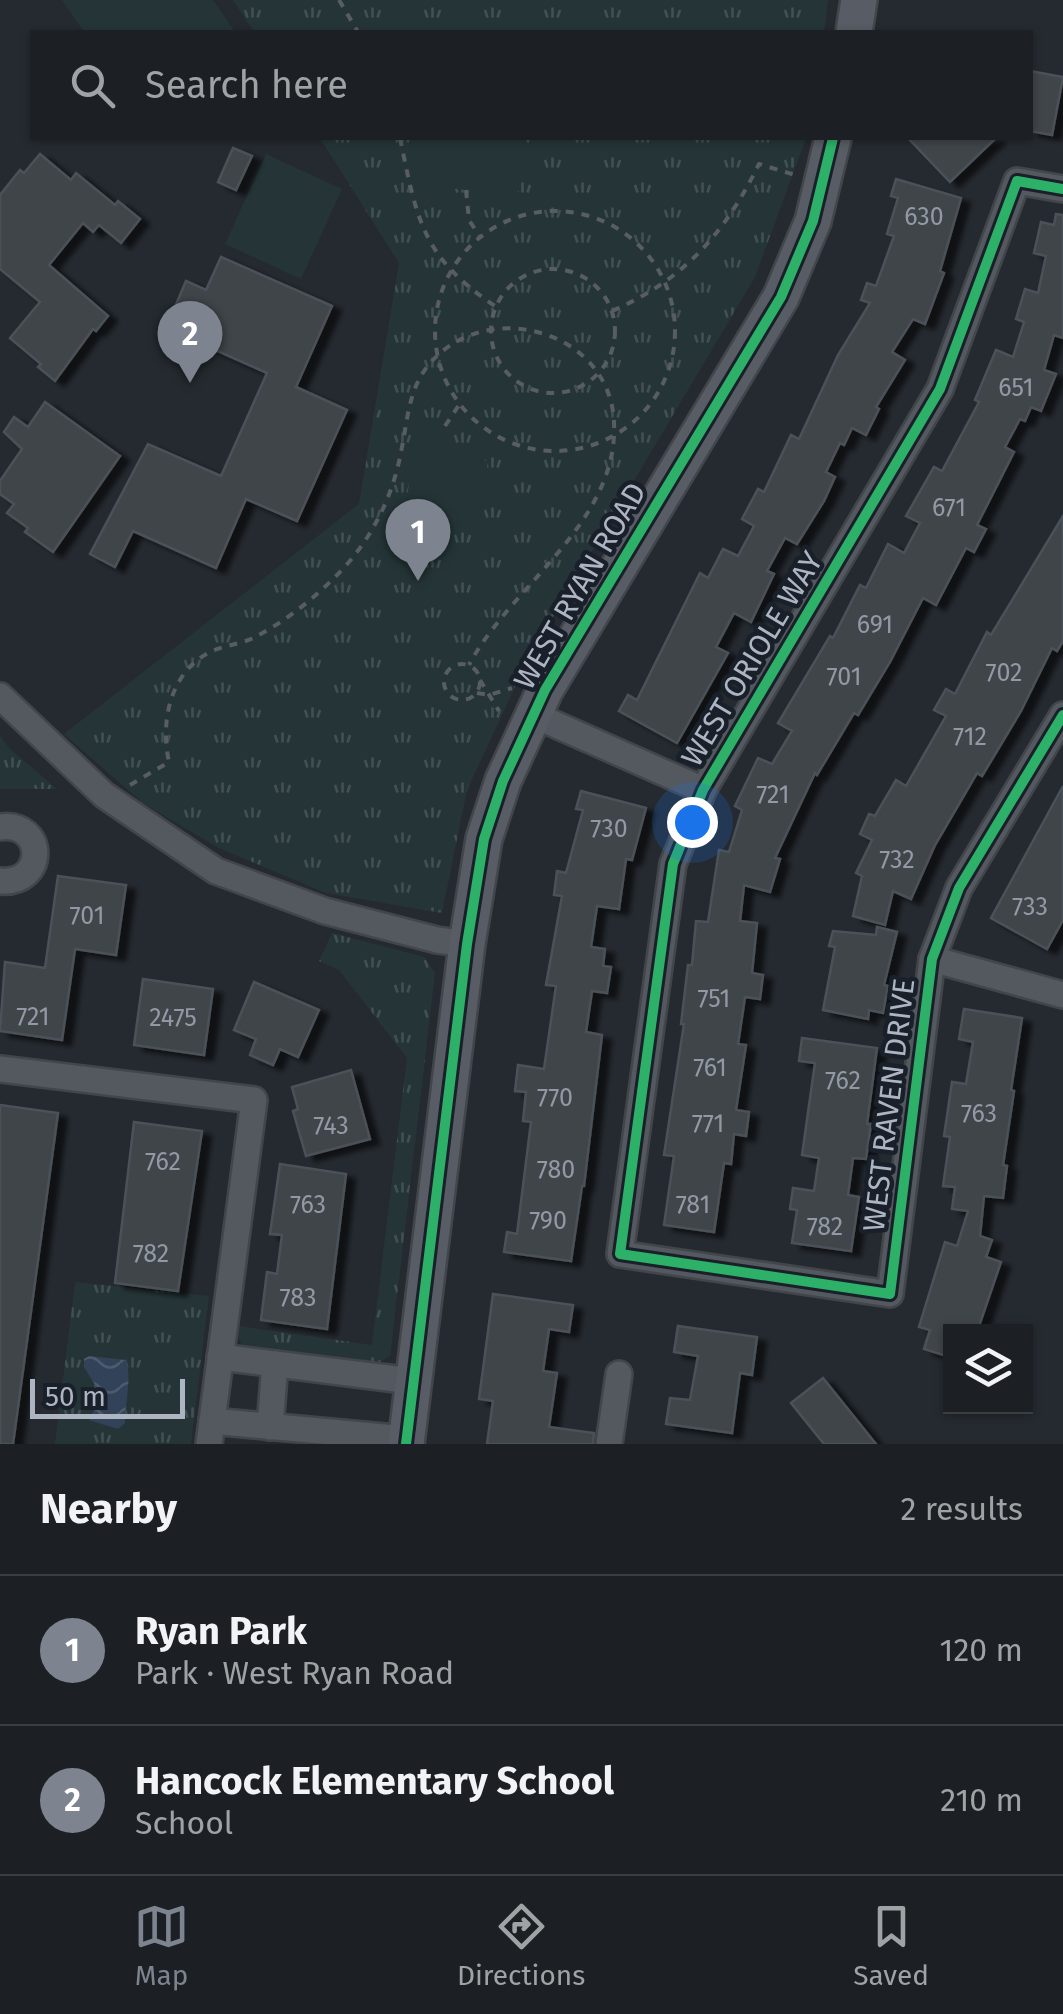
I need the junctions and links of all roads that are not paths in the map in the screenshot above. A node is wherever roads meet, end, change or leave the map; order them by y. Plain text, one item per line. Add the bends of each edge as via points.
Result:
1 (859, 0) edge
2 (854, 30) edge
3 (833, 140) edge
4 (1063, 189) edge
5 (0, 696) edge
6 (515, 705) junction
7 (1063, 715) edge
8 (703, 790) junction
9 (0, 827) edge
10 (0, 880) edge
11 (467, 944) junction
12 (932, 958) junction
13 (1063, 995) edge
14 (0, 1069) edge
15 (890, 1294) joint
16 (220, 1358) junction
17 (275, 1364) junction
18 (619, 1374) dead end
19 (412, 1381) junction
20 (270, 1428) junction
21 (210, 1433) edge
22 (406, 1441) edge
23 (609, 1444) edge

1 - 2 street
3 - 6 street, WEST RYAN ROAD via 802,250 781,297 545,690
4 - 8 street, WEST ORIOLE WAY via 1016,181 940,389
5 - 11 street via 110,799 216,871 325,911
6 - 8 street
6 - 11 street, WEST RYAN ROAD
7 - 12 street, WEST RAVEN DRIVE via 960,888
8 - 15 street, WEST ORIOLE WAY via 673,864 620,1254
9 - 10 street via 26,833 35,851 22,878
11 - 19 street, WEST RYAN ROAD
12 - 13 street
12 - 15 street, WEST RAVEN DRIVE
14 - 16 street via 254,1100
16 - 17 street
16 - 21 street
17 - 19 street
17 - 20 street
18 - 23 street
19 - 22 street, WEST RYAN ROAD
20 - 21 street
20 - 22 street

